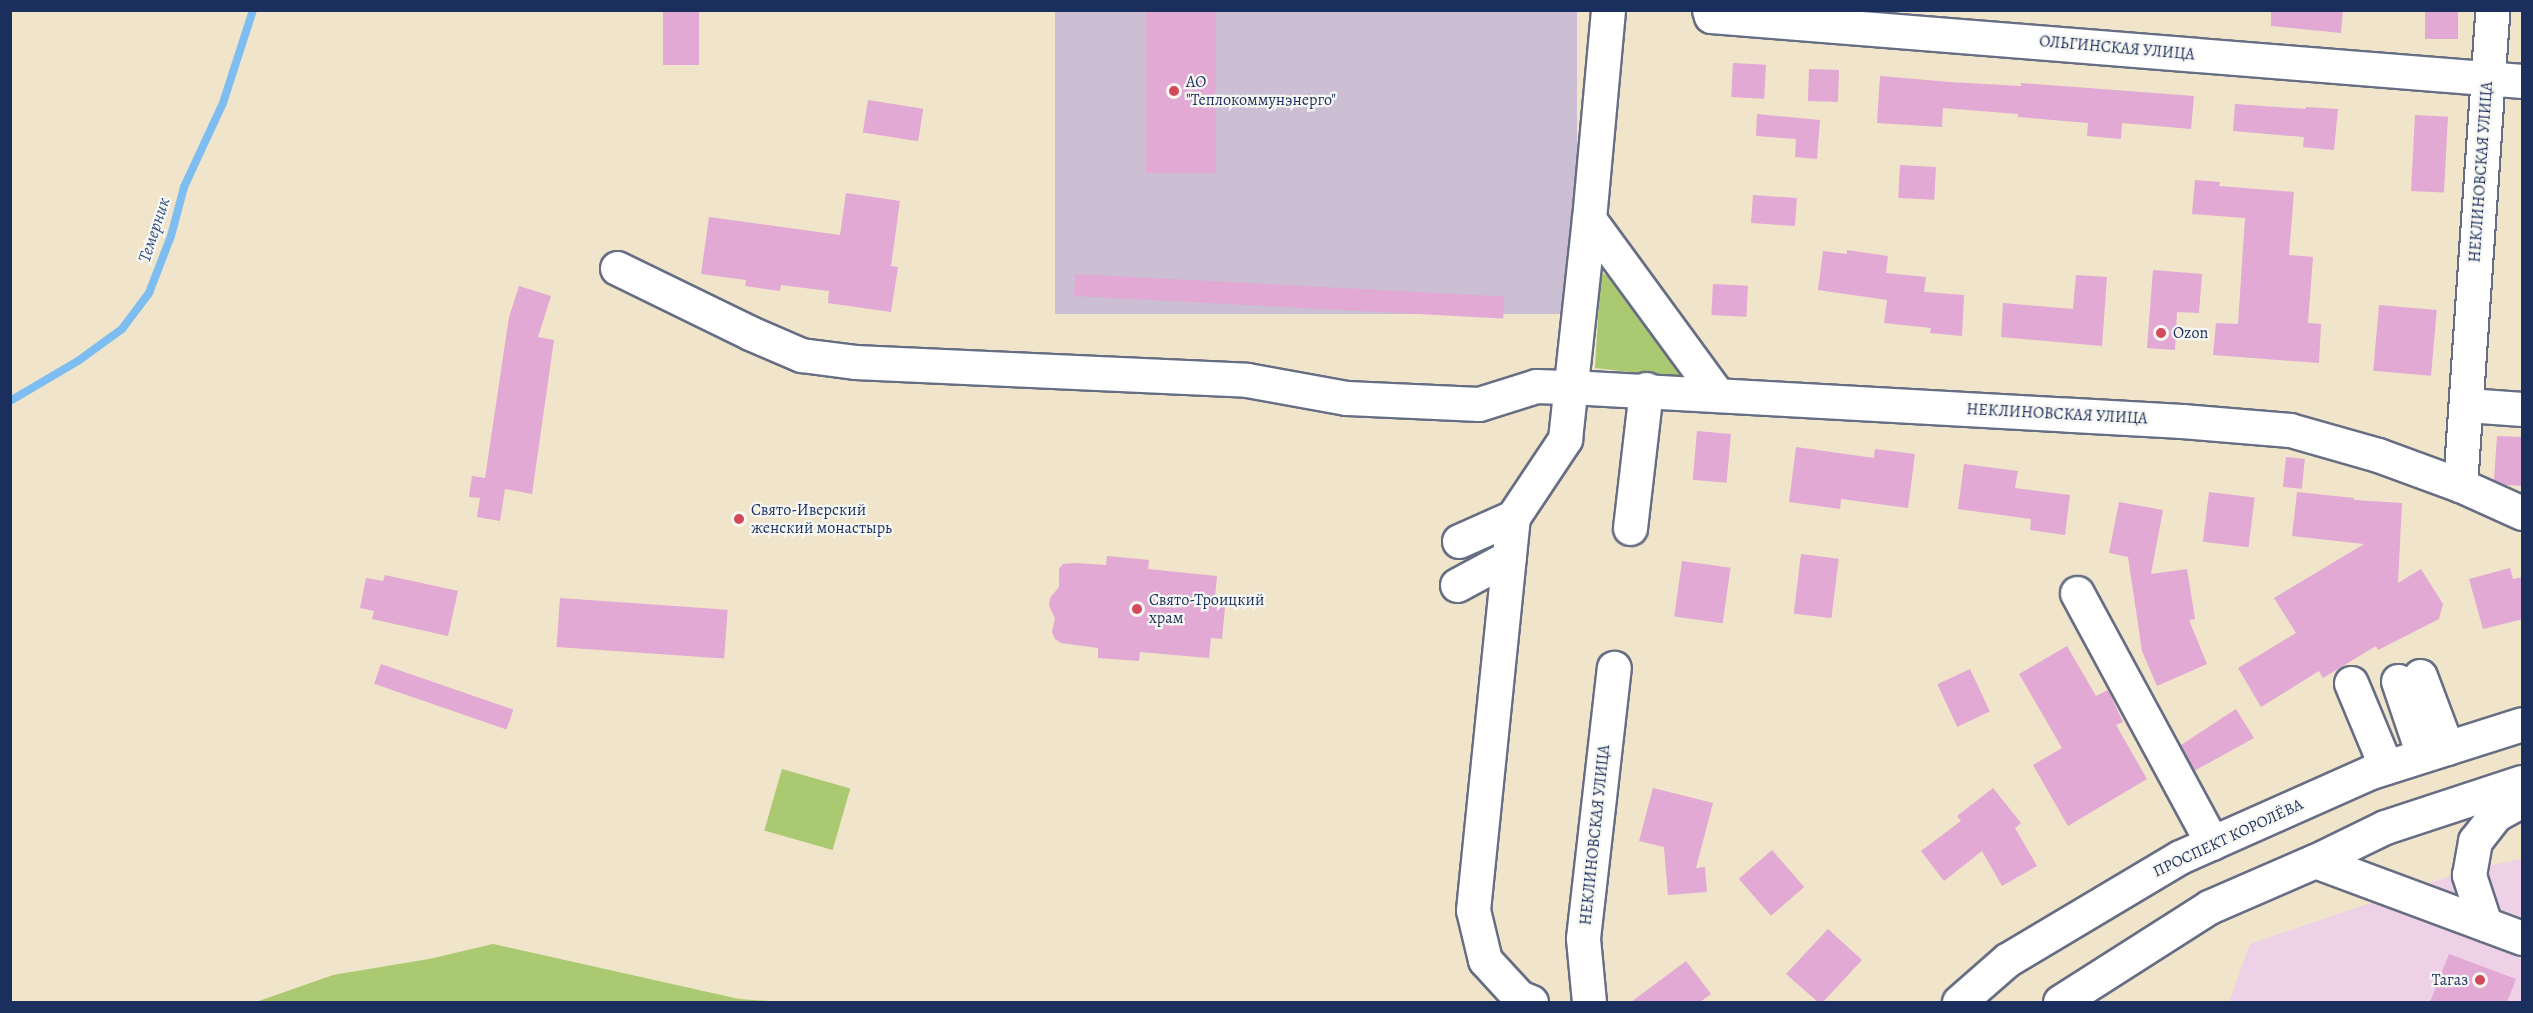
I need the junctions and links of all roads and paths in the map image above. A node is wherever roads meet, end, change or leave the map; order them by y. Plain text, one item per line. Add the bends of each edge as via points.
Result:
1 (1608, 10) edge
2 (2492, 10) edge
3 (1710, 13) edge
4 (2487, 78) junction
5 (2523, 81) edge
6 (1589, 219) junction
7 (617, 268) dead end
8 (1570, 387) junction
9 (1646, 389) junction
10 (1718, 395) junction
11 (2467, 405) junction
12 (2523, 409) edge
13 (2460, 485) junction
14 (2523, 513) edge
15 (1513, 517) junction
16 (1630, 528) dead end
17 (1459, 541) dead end
18 (1509, 557) junction
19 (1457, 585) dead end
20 (2078, 593) dead end
21 (1614, 668) dead end
22 (2409, 679) dead end
23 (2351, 682) dead end
24 (2523, 724) edge
25 (2435, 752) junction
26 (2386, 767) junction
27 (2523, 782) edge
28 (2523, 800) edge
29 (2212, 843) junction
30 (2315, 861) junction
31 (2485, 924) junction
32 (2523, 938) edge
33 (2069, 999) edge
34 (1531, 1002) edge
35 (1589, 1002) edge
36 (1959, 1002) edge

1 - 6 street
2 - 4 street, НЕКЛИНОВСКАЯ УЛИЦА
3 - 4 street, ОЛЬГИНСКАЯ УЛИЦА
4 - 5 street, ОЛЬГИНСКАЯ УЛИЦА
4 - 11 street, НЕКЛИНОВСКАЯ УЛИЦА
6 - 8 street
6 - 10 street
7 - 8 street, НЕКЛИНОВСКАЯ УЛИЦА via 801,355 855,362 1247,380 1346,398 1479,404 1536,386
8 - 9 street, НЕКЛИНОВСКАЯ УЛИЦА
8 - 15 street via 1565,439
9 - 10 street, НЕКЛИНОВСКАЯ УЛИЦА
9 - 16 street
10 - 13 street, НЕКЛИНОВСКАЯ УЛИЦА via 2290,430 2378,455
11 - 12 street
11 - 13 street, НЕКЛИНОВСКАЯ УЛИЦА
13 - 14 street, НЕКЛИНОВСКАЯ УЛИЦА
15 - 17 street
15 - 18 street
18 - 19 street
18 - 34 street via 1473,909 1485,960 1519,997
20 - 29 street
21 - 35 street, НЕКЛИНОВСКАЯ УЛИЦА via 1583,938
22 - 25 street
23 - 26 street
24 - 25 street, ПРОСПЕКТ КОРОЛЁВА
25 - 26 street, ПРОСПЕКТ КОРОЛЁВА
26 - 29 street, ПРОСПЕКТ КОРОЛЁВА
27 - 30 street via 2385,827
28 - 31 street via 2495,815 2475,841 2469,875
29 - 36 street, ПРОСПЕКТ КОРОЛЁВА via 2180,857 2007,960
30 - 31 street
30 - 33 street via 2209,907
31 - 32 street

